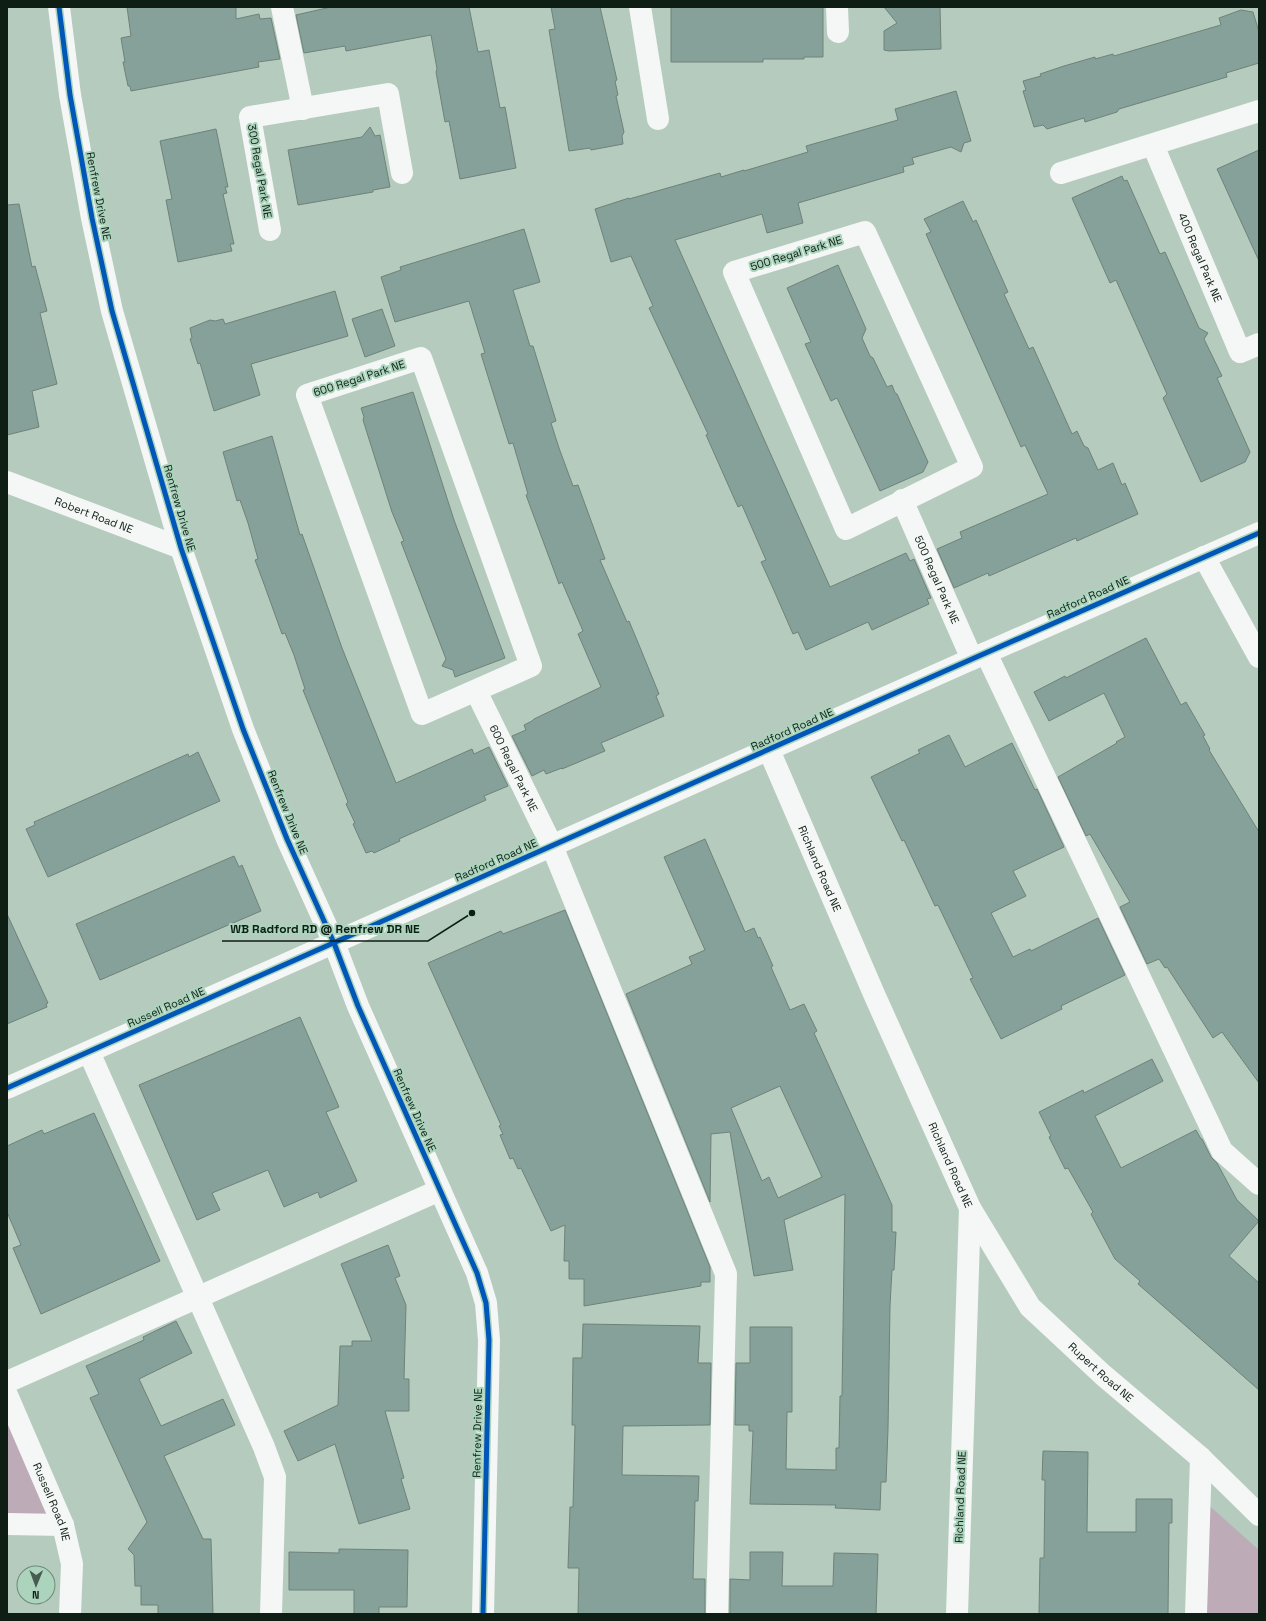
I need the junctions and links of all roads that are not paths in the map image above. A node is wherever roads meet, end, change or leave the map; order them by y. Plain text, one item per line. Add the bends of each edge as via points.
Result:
1 (59, 7) edge
2 (282, 7) edge
3 (640, 7) edge
4 (837, 7) edge
5 (838, 32) dead end
6 (303, 109) junction
7 (1259, 111) edge
8 (658, 118) dead end
9 (1153, 145) junction
10 (402, 173) dead end
11 (1061, 173) dead end
12 (270, 230) dead end
13 (1259, 344) edge
14 (7, 482) edge
15 (902, 500) junction
16 (1259, 533) edge
17 (181, 548) junction
18 (1204, 557) junction
19 (979, 656) junction
20 (1259, 658) edge
21 (476, 691) junction
22 (769, 750) junction
23 (552, 846) junction
24 (334, 943) junction
25 (89, 1052) junction
26 (7, 1088) edge
27 (1259, 1184) edge
28 (440, 1190) junction
29 (970, 1208) junction
30 (197, 1297) junction
31 (7, 1382) edge
32 (7, 1395) edge
33 (1201, 1458) junction
34 (1259, 1515) edge
35 (7, 1524) edge
36 (63, 1526) junction
37 (70, 1614) edge
38 (271, 1614) edge
39 (482, 1614) edge
40 (717, 1614) edge
41 (957, 1614) edge
42 (1196, 1614) edge

1 - 17 street, Renfrew Drive NE via 70,95 92,218 111,304
2 - 6 street
3 - 8 street
4 - 5 street
6 - 10 street, 300 Regal Park NE via 388,94
6 - 12 street, 300 Regal Park NE via 250,117
7 - 9 street
9 - 11 street
9 - 13 street, 400 Regal Park NE via 1240,352
14 - 17 street, Robert Road NE
15 - 15 street, 500 Regal Park NE via 972,467 865,232 734,272 846,529
15 - 19 street, 500 Regal Park NE
16 - 18 street, Radford Road NE
17 - 24 street, Renfrew Drive NE via 243,729 287,839
18 - 19 street, Radford Road NE
18 - 20 street
19 - 22 street, Radford Road NE
19 - 27 street, 500 Regal Park NE via 1222,1151
21 - 21 street, 600 Regal Park NE via 531,666 421,358 307,395 422,714
21 - 23 street, 600 Regal Park NE
22 - 23 street, Radford Road NE
22 - 29 street, Richland Road NE
23 - 24 street, Radford Road NE
23 - 40 street, 600 Regal Park NE via 726,1274
24 - 25 street, Russell Road NE
24 - 28 street, Renfrew Drive NE via 358,1006
25 - 26 street, Russell Road NE
25 - 30 street
28 - 30 street
28 - 39 street, Renfrew Drive NE via 477,1273 486,1303 489,1340
29 - 33 street, Rupert Road NE via 1030,1307 1103,1375
29 - 41 street, Richland Road NE
30 - 31 street
30 - 38 street via 275,1477
32 - 36 street, Russell Road NE
33 - 34 street, Rupert Road NE
33 - 42 street
35 - 36 street
36 - 37 street, Russell Road NE via 72,1564

